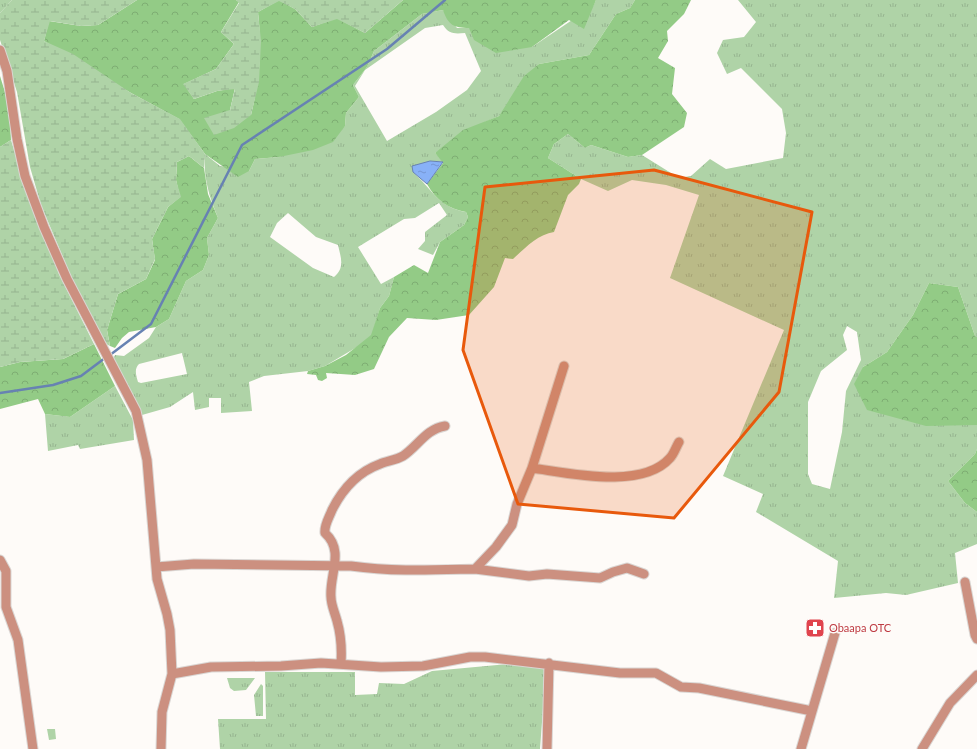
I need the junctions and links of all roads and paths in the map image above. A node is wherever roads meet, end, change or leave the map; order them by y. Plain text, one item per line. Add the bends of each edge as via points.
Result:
1 (0, 50) edge
2 (564, 366) dead end
3 (445, 426) dead end
4 (679, 442) dead end
5 (532, 468) junction
6 (0, 560) edge
7 (335, 566) junction
8 (156, 567) junction
9 (475, 569) junction
10 (644, 574) dead end
11 (965, 582) dead end
12 (835, 633) dead end
13 (977, 639) edge
14 (342, 663) junction
15 (549, 663) junction
16 (172, 674) junction
17 (977, 675) edge
18 (812, 711) junction
19 (33, 749) edge
20 (161, 749) edge
21 (547, 749) edge
22 (801, 749) edge
23 (922, 749) edge

1 - 8 street via 7,71 25,176 67,279 136,411 147,460
2 - 5 street
3 - 7 street via 436,427 402,457 379,464 344,489 325,528 335,551
4 - 5 street via 670,458 654,470 628,477 595,477
5 - 9 street via 517,504 512,525
6 - 19 street via 6,571 6,607 18,640
7 - 8 street via 194,564
7 - 9 street via 411,571
7 - 14 street via 331,598 342,641
8 - 16 street via 170,630
9 - 10 street via 529,576 547,574 600,578 627,568
11 - 13 street
12 - 18 street
14 - 15 street via 381,667 423,666 470,657
14 - 16 street via 211,667
15 - 18 street via 620,673 656,673 681,686
15 - 21 street
16 - 20 street via 162,712
17 - 23 street via 950,703
18 - 22 street

